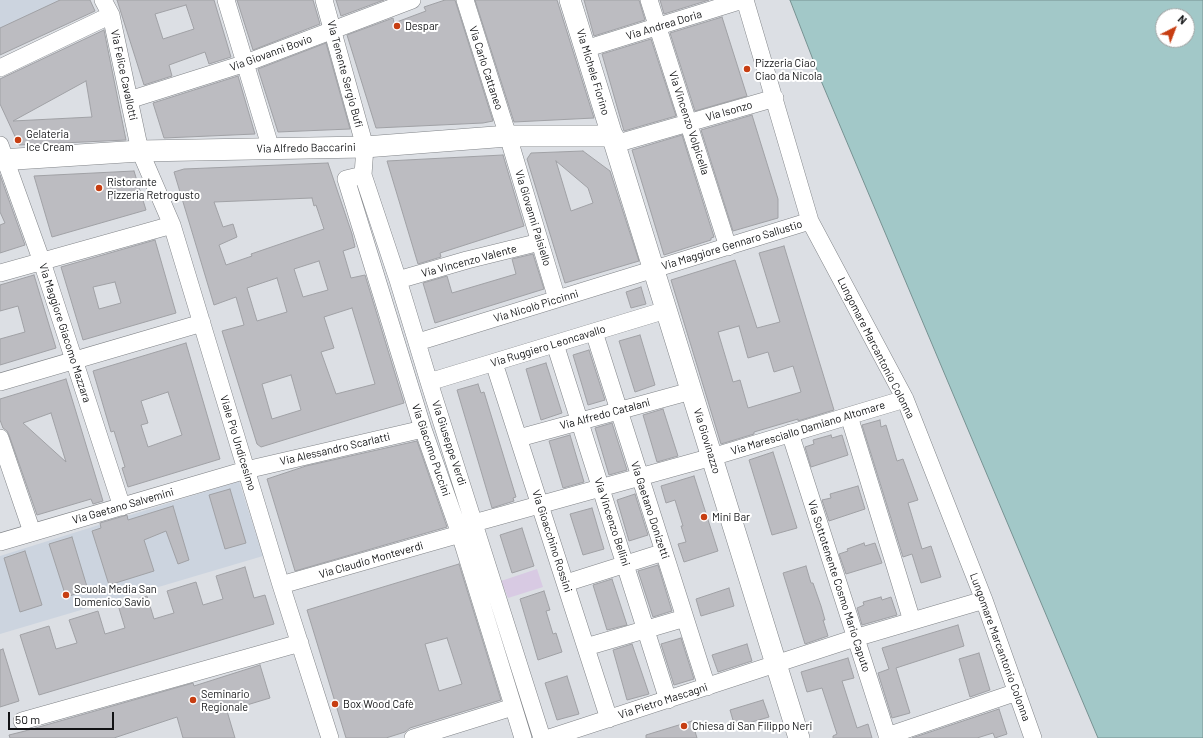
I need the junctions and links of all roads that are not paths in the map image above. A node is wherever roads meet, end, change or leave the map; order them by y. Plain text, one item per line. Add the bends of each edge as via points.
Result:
1 (103, 0) edge
2 (226, 0) edge
3 (324, 0) edge
4 (412, 0) edge
5 (464, 0) edge
6 (570, 0) edge
7 (649, 0) edge
8 (744, 0) edge
9 (391, 4) edge
10 (111, 15) junction
11 (658, 27) junction
12 (332, 30) junction
13 (585, 49) junction
14 (246, 63) junction
15 (0, 68) edge
16 (775, 98) junction
17 (129, 100) junction
18 (689, 122) junction
19 (508, 136) junction
20 (614, 140) junction
21 (365, 148) junction
22 (271, 149) junction
23 (140, 151) junction
24 (2, 155) edge
25 (363, 175) junction
26 (810, 221) junction
27 (172, 225) junction
28 (540, 242) junction
29 (728, 247) junction
30 (42, 262) junction
31 (654, 270) junction
32 (0, 273) edge
33 (398, 280) junction
34 (557, 299) junction
35 (666, 310) junction
36 (202, 323) junction
37 (594, 332) junction
38 (418, 342) junction
39 (555, 344) junction
40 (75, 361) junction
41 (494, 362) junction
42 (0, 382) edge
43 (429, 382) junction
44 (691, 391) junction
45 (905, 399) junction
46 (619, 410) junction
47 (850, 416) junction
48 (580, 421) junction
49 (423, 429) junction
50 (790, 433) junction
51 (0, 438) edge
52 (518, 438) junction
53 (712, 457) junction
54 (246, 470) junction
55 (640, 476) junction
56 (601, 488) junction
57 (540, 505) junction
58 (122, 507) junction
59 (474, 523) junction
60 (32, 532) junction
61 (460, 534) junction
62 (0, 542) edge
63 (664, 552) junction
64 (625, 564) junction
65 (566, 583) junction
66 (281, 585) junction
67 (984, 600) junction
68 (685, 618) junction
69 (912, 621) junction
70 (646, 629) junction
71 (855, 638) junction
72 (300, 643) junction
73 (586, 647) junction
74 (776, 665) junction
75 (707, 687) junction
76 (1017, 692) junction
77 (668, 700) junction
78 (513, 707) junction
79 (610, 719) junction
80 (22, 721) dead end
81 (887, 737) edge
82 (330, 738) edge
83 (413, 738) edge
84 (523, 738) edge
85 (542, 738) edge
86 (549, 738) edge
87 (799, 738) edge
88 (1033, 738) edge

1 - 10 street, Via Felice Cavallotti
2 - 14 street
3 - 12 street, Via Tenente Sergio Bufi
4 - 9 street, Via Giovanni Bovio
5 - 19 street, Via Carlo Cattaneo
6 - 13 street, Via Michele Fiorino
7 - 11 street, Via Vincenzo Volpicella
8 - 11 street, Via Andrea Doria
8 - 16 street, Lungomare Marcantonio Colonna
9 - 12 street, Via Giovanni Bovio
10 - 15 street
10 - 17 street, Via Felice Cavallotti
11 - 13 street, Via Andrea Doria
11 - 18 street, Via Vincenzo Volpicella
12 - 14 street, Via Giovanni Bovio
12 - 21 street, Via Tenente Sergio Bufi
13 - 20 street, Via Michele Fiorino
14 - 17 street, Via Giovanni Bovio
14 - 22 street
16 - 18 street, Via Isonzo
16 - 26 street, Lungomare Marcantonio Colonna
17 - 23 street, Via Felice Cavallotti
18 - 20 street, Via Isonzo
18 - 29 street, Via Vincenzo Volpicella
19 - 20 street, Via Alfredo Baccarini
19 - 21 street, Via Alfredo Baccarini
19 - 28 street, Via Giovanni Paisiello
20 - 31 street, Via Giovinazzo
21 - 22 street, Via Alfredo Baccarini
21 - 25 street, Via Giuseppe Verdi
22 - 23 street, Via Alfredo Baccarini
23 - 24 street, Via Alfredo Baccarini
23 - 27 street, Viale Pio Undicesimo
24 - 30 street, Via Maggiore Giacomo Mazzara
25 - 33 street, Via Giuseppe Verdi
25 - 49 street, Via Giacomo Puccini via 346,179
26 - 29 street, Via Maggiore Gennaro Sallustio
26 - 45 street, Lungomare Marcantonio Colonna
27 - 30 street
27 - 36 street, Viale Pio Undicesimo
28 - 33 street, Via Vincenzo Valente
28 - 34 street, Via Giovanni Paisiello
29 - 31 street, Via Maggiore Gennaro Sallustio
30 - 32 street
30 - 40 street, Via Maggiore Giacomo Mazzara
31 - 34 street, Via Nicolò Piccinni
31 - 35 street, Via Giovinazzo
33 - 38 street, Via Giuseppe Verdi
34 - 38 street, Via Nicolò Piccinni
35 - 37 street, Via Ruggiero Leoncavallo
35 - 44 street, Via Giovinazzo
36 - 40 street
36 - 54 street, Viale Pio Undicesimo
37 - 39 street, Via Ruggiero Leoncavallo
37 - 46 street, Via Gaetano Donizetti
38 - 43 street, Via Giuseppe Verdi
39 - 41 street, Via Ruggiero Leoncavallo
39 - 48 street, Via Vincenzo Bellini
40 - 42 street
40 - 58 street, Via Maggiore Giacomo Mazzara
41 - 43 street, Via Ruggiero Leoncavallo
41 - 52 street, Via Gioacchino Rossini
43 - 59 street, Via Giuseppe Verdi
44 - 46 street, Via Alfredo Catalani
44 - 53 street, Via Giovinazzo
45 - 47 street, Via Maresciallo Damiano Altomare
45 - 67 street, Lungomare Marcantonio Colonna
46 - 48 street, Via Alfredo Catalani
46 - 55 street, Via Gaetano Donizetti
47 - 50 street, Via Maresciallo Damiano Altomare
47 - 69 street
48 - 52 street, Via Alfredo Catalani
48 - 56 street, Via Vincenzo Bellini
49 - 54 street, Via Alessandro Scarlatti
49 - 61 street, Via Giacomo Puccini
50 - 53 street, Via Maresciallo Damiano Altomare
50 - 71 street, Via Sottotenente Cosmo Mario Caputo
51 - 60 street
52 - 57 street, Via Gioacchino Rossini
53 - 55 street, Via Maresciallo Damiano Altomare
53 - 74 street, Via Giovinazzo
54 - 58 street, Via Gaetano Salvemini
54 - 66 street, Viale Pio Undicesimo
55 - 56 street, Via Maresciallo Damiano Altomare
55 - 63 street, Via Gaetano Donizetti
56 - 57 street, Via Maresciallo Damiano Altomare
56 - 64 street, Via Vincenzo Bellini
57 - 59 street, Via Maresciallo Damiano Altomare
57 - 65 street, Via Gioacchino Rossini
58 - 60 street, Via Gaetano Salvemini
59 - 85 street, Via Giuseppe Verdi
60 - 62 street, Via Gaetano Salvemini
61 - 66 street, Via Claudio Monteverdi
61 - 78 street, Via Giacomo Puccini
63 - 64 street
63 - 68 street, Via Gaetano Donizetti
64 - 65 street
64 - 70 street, Via Vincenzo Bellini
65 - 73 street, Via Gioacchino Rossini
66 - 72 street, Viale Pio Undicesimo
67 - 69 street, Via Pietro Mascagni
67 - 76 street, Lungomare Marcantonio Colonna
68 - 70 street
68 - 75 street, Via Gaetano Donizetti
69 - 71 street, Via Pietro Mascagni
70 - 73 street
70 - 77 street, Via Vincenzo Bellini
71 - 74 street, Via Pietro Mascagni
71 - 81 street, Via Sottotenente Cosmo Mario Caputo
72 - 80 street
72 - 82 street, Viale Pio Undicesimo
73 - 79 street, Via Gioacchino Rossini
74 - 75 street, Via Pietro Mascagni
74 - 87 street, Via Giovinazzo
75 - 77 street, Via Pietro Mascagni
76 - 81 street
76 - 88 street, Lungomare Marcantonio Colonna
77 - 79 street, Via Pietro Mascagni
78 - 83 street
78 - 84 street, Via Giacomo Puccini
79 - 86 street, Via Pietro Mascagni

